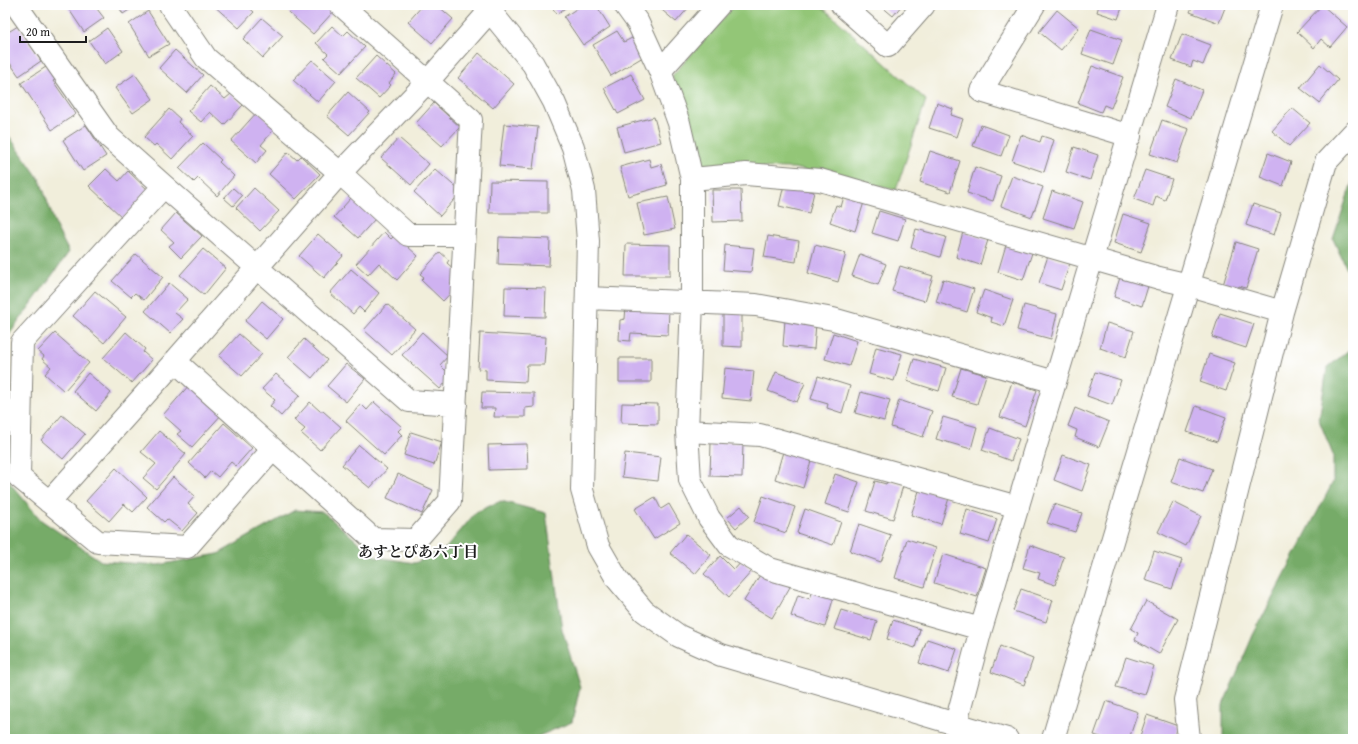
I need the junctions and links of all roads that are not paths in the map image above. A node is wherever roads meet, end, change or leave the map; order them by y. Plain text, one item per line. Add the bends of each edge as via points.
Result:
1 (16, 5) edge
2 (170, 5) edge
3 (341, 5) edge
4 (625, 5) edge
5 (720, 5) edge
6 (842, 5) edge
7 (924, 5) edge
8 (1034, 5) edge
9 (1168, 5) edge
10 (1272, 5) edge
11 (490, 7) edge
12 (660, 71) junction
13 (428, 81) junction
14 (1353, 133) edge
15 (1130, 136) junction
16 (340, 173) junction
17 (692, 179) junction
18 (164, 186) junction
19 (464, 235) junction
20 (1093, 258) junction
21 (258, 268) junction
22 (1189, 285) junction
23 (587, 298) junction
24 (692, 302) junction
25 (1282, 312) junction
26 (176, 361) junction
27 (1056, 382) junction
28 (456, 404) junction
29 (687, 431) junction
30 (273, 449) junction
31 (49, 502) junction
32 (1018, 507) junction
33 (981, 629) junction
34 (956, 723) junction
35 (1007, 739) edge
36 (1053, 739) edge
37 (1189, 739) edge

1 - 18 street via 109,136
2 - 16 street via 206,58
3 - 13 street
4 - 12 street via 638,23
5 - 12 street
6 - 7 street via 888,46
8 - 15 street via 981,91
9 - 15 street
10 - 22 street
11 - 13 street
11 - 23 street via 533,64 554,102 573,146 584,190 588,241
12 - 17 street via 679,123
13 - 16 street
13 - 19 street via 471,120
14 - 25 street via 1326,162
15 - 20 street
16 - 19 street via 408,235
16 - 21 street
17 - 20 street via 746,174 820,180
17 - 24 street
18 - 21 street
18 - 31 street via 22,342 19,477
19 - 28 street
20 - 22 street
20 - 27 street
21 - 26 street
21 - 28 street via 409,401
22 - 25 street
22 - 36 street
23 - 24 street
23 - 34 street via 582,490 598,546 617,579 644,611 678,636 721,655
24 - 27 street via 756,304 834,319
24 - 29 street
25 - 37 street via 1185,700
26 - 30 street
26 - 31 street
27 - 32 street
28 - 30 street via 450,501 416,540 373,539
29 - 32 street via 760,435
29 - 33 street via 690,480 709,518 729,545 770,569
30 - 31 street via 187,547 98,542
32 - 33 street
33 - 34 street
34 - 35 street

